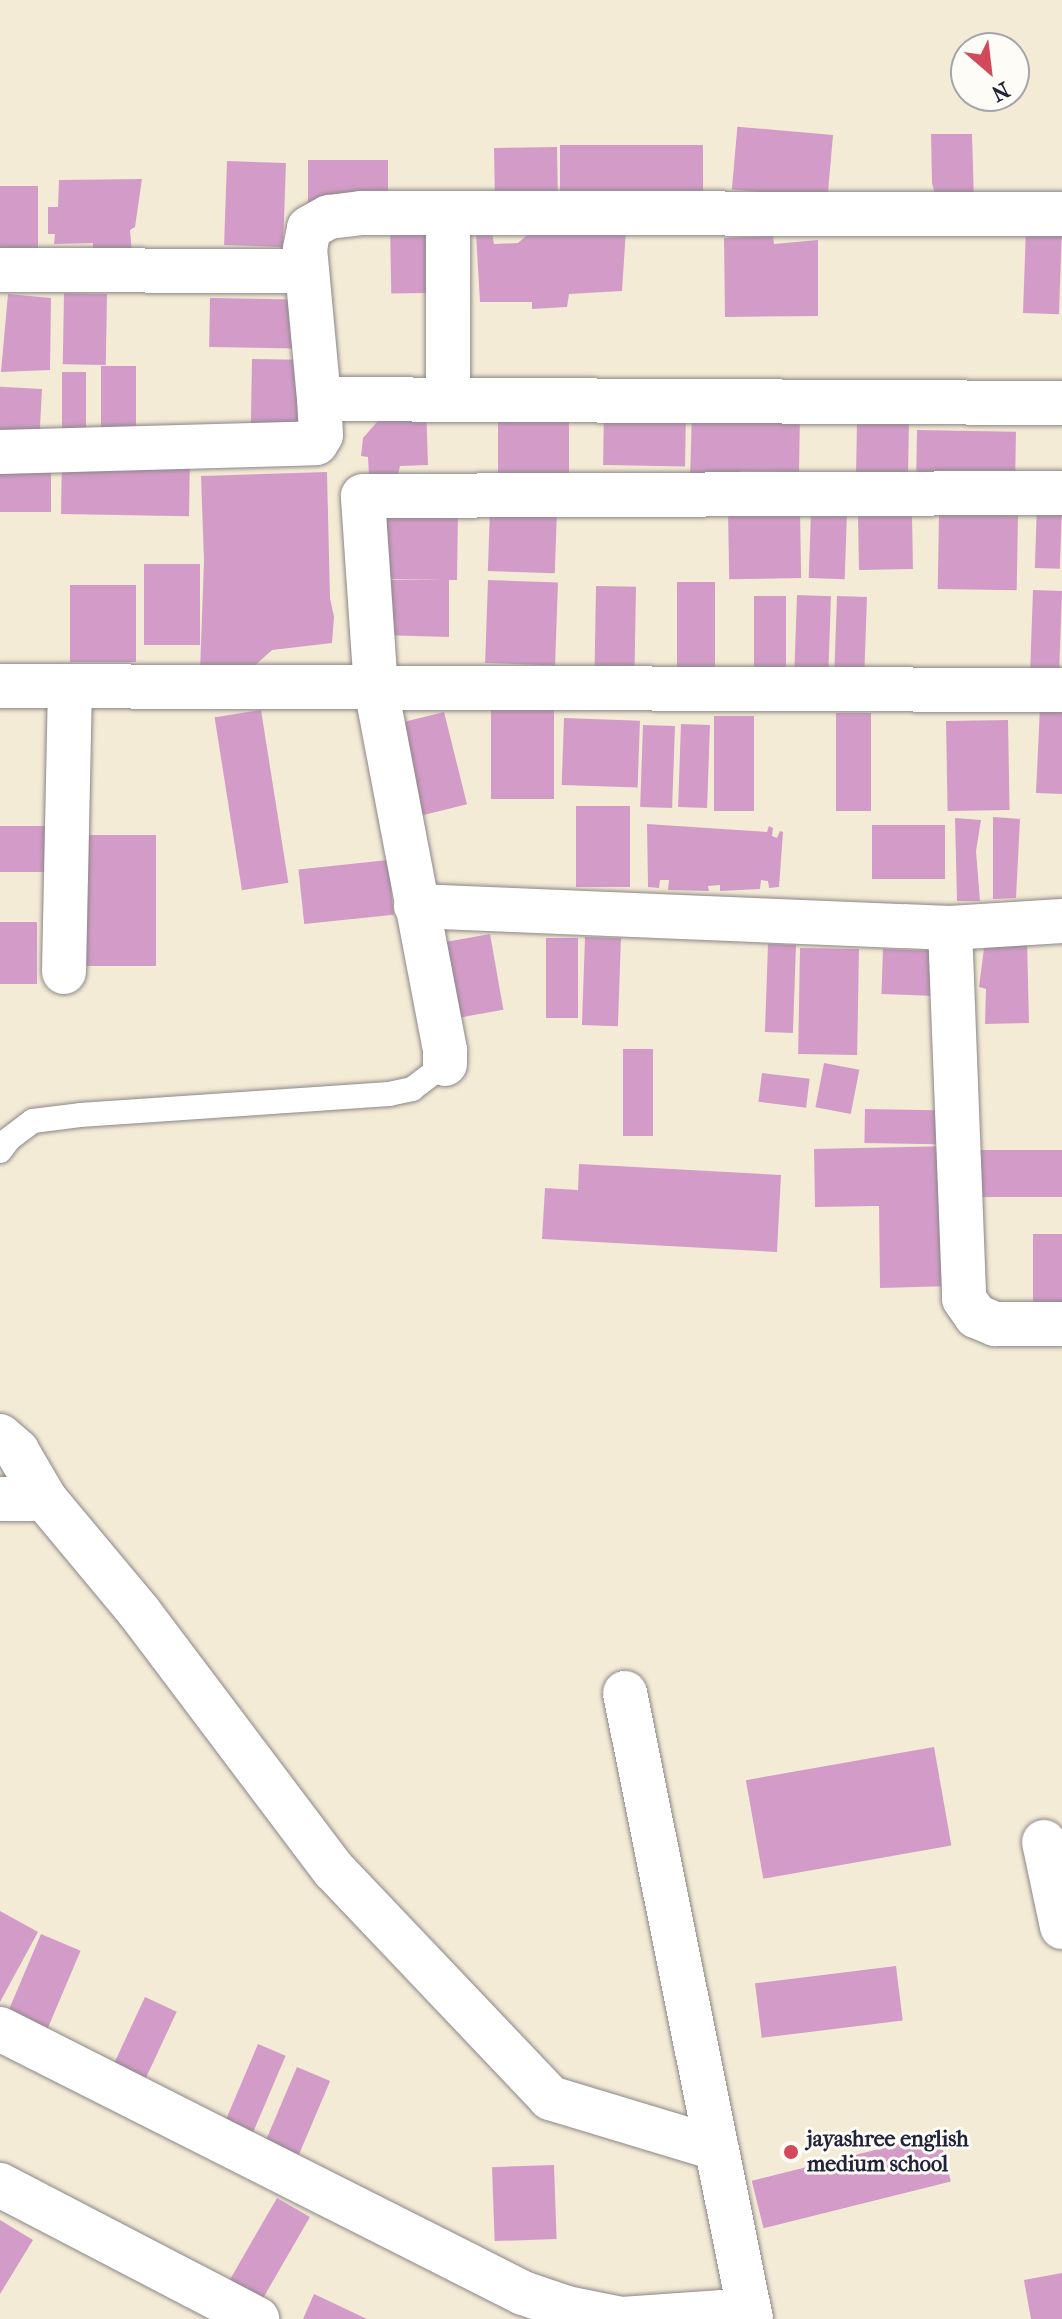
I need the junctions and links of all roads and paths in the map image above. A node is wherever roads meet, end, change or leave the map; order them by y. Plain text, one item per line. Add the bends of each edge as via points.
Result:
1 (448, 213) junction
2 (1062, 214) edge
3 (0, 270) edge
4 (307, 271) junction
5 (319, 399) junction
6 (448, 400) junction
7 (1062, 403) edge
8 (0, 452) edge
9 (1062, 493) edge
10 (0, 686) edge
11 (70, 686) junction
12 (376, 689) junction
13 (1062, 690) edge
14 (416, 906) junction
15 (1062, 921) edge
16 (950, 928) junction
17 (64, 972) dead end
18 (445, 1064) joint
19 (0, 1151) edge
20 (1062, 1324) edge
21 (0, 1436) edge
22 (0, 1499) edge
23 (45, 1499) junction
24 (625, 1693) dead end
25 (1044, 1842) dead end
26 (1062, 1927) edge
27 (0, 2029) edge
28 (716, 2148) junction
29 (0, 2185) edge
30 (257, 2319) edge
31 (622, 2319) edge
32 (739, 2319) edge
33 (751, 2319) edge

1 - 2 street
1 - 4 street via 329,217 309,228
1 - 6 street
3 - 4 street
4 - 5 street
5 - 6 street
5 - 8 street via 321,435 316,443
6 - 7 street
9 - 12 street via 363,496
10 - 11 street
11 - 12 street
11 - 17 street
12 - 13 street
12 - 14 street
14 - 16 street
14 - 18 street
15 - 16 street
16 - 20 street via 964,1299 976,1316 995,1324
18 - 19 lane via 412,1089 389,1094 33,1121
21 - 23 street via 17,1451
22 - 23 street
23 - 28 street via 140,1613 334,1870 550,2098
24 - 28 street
25 - 26 street
27 - 31 street via 523,2293
28 - 33 street
29 - 30 street
31 - 32 street via 723,2312

